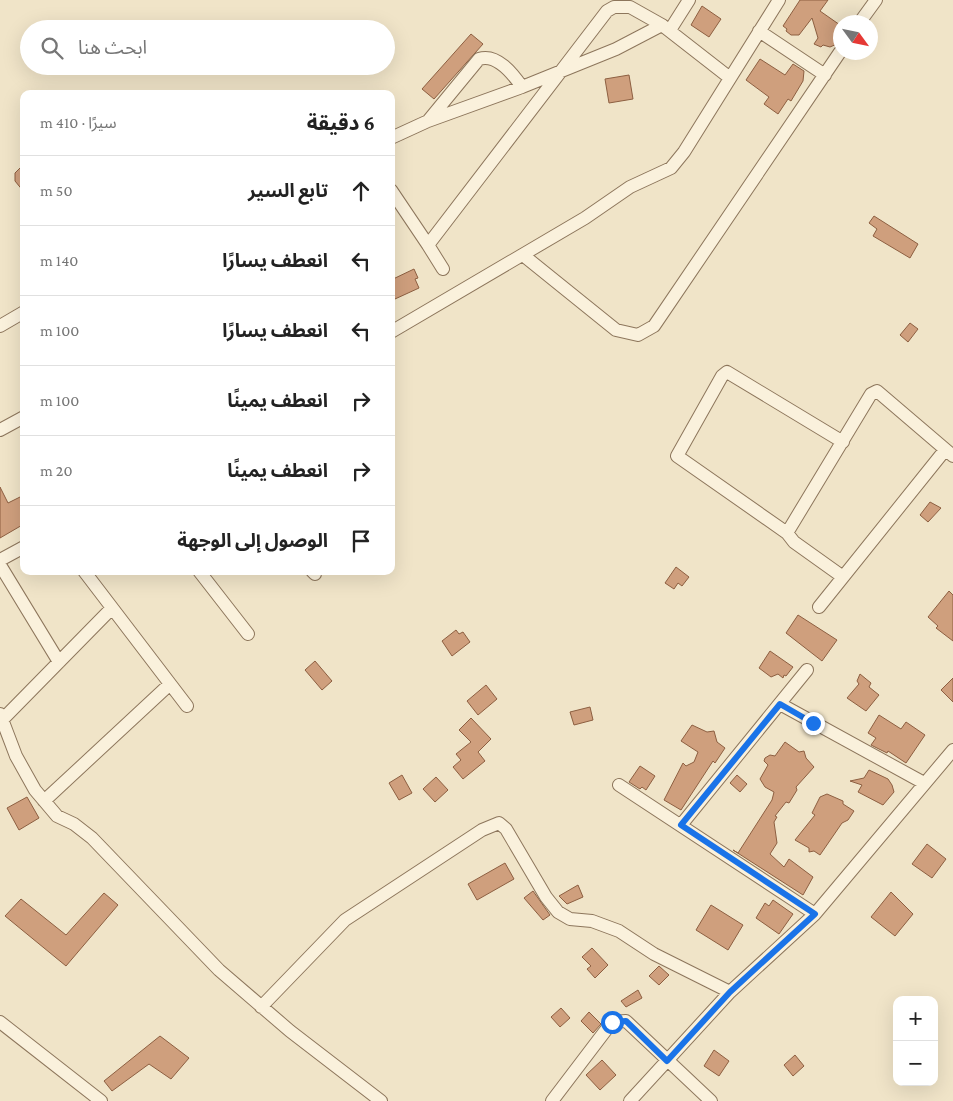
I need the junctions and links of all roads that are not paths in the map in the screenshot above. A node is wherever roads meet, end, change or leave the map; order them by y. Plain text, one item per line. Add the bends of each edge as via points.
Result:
1 (689, 0) edge
2 (779, 0) edge
3 (876, 0) edge
4 (865, 15) edge
5 (666, 28) junction
6 (759, 31) junction
7 (835, 60) edge
8 (556, 74) junction
9 (825, 75) junction
10 (730, 78) junction
11 (522, 87) junction
12 (428, 121) junction
13 (395, 136) edge
14 (395, 196) edge
15 (428, 245) junction
16 (523, 255) junction
17 (443, 268) dead end
18 (20, 314) edge
19 (0, 326) edge
20 (395, 330) edge
21 (20, 419) edge
22 (2, 426) edge
23 (843, 442) junction
24 (949, 453) edge
25 (787, 533) junction
26 (20, 549) edge
27 (0, 560) edge
28 (0, 566) edge
29 (87, 575) edge
30 (202, 575) edge
31 (843, 577) junction
32 (819, 607) dead end
33 (112, 608) junction
34 (248, 634) dead end
35 (59, 662) junction
36 (807, 670) dead end
37 (170, 684) junction
38 (780, 704) junction
39 (187, 706) dead end
40 (1, 717) edge
41 (953, 750) edge
42 (924, 783) junction
43 (618, 785) dead end
44 (44, 801) junction
45 (681, 825) junction
46 (815, 914) junction
47 (730, 992) junction
48 (261, 1007) junction
49 (0, 1022) edge
50 (667, 1061) junction
51 (101, 1101) edge
52 (381, 1101) edge
53 (552, 1101) edge
54 (630, 1101) edge
55 (710, 1101) edge

1 - 5 street
2 - 6 street
3 - 4 street
5 - 8 street
5 - 8 street via 630,7 614,7 600,18
5 - 10 street
6 - 9 street
6 - 10 street
7 - 9 street
8 - 11 street
8 - 15 street
9 - 16 street via 654,326 638,335 616,330
10 - 16 street via 684,152 670,168 630,187
11 - 12 street
11 - 12 street via 498,62 485,57 474,64
12 - 13 street
14 - 15 street
15 - 17 street
16 - 20 street
18 - 19 street
21 - 22 street
23 - 24 street via 871,394 877,391
23 - 25 street
23 - 25 street via 734,374 728,372 722,376 677,456
24 - 31 street
25 - 31 street via 794,542
26 - 27 street
28 - 35 street
29 - 33 street
30 - 34 street
31 - 32 street
33 - 35 street
33 - 37 street
35 - 40 street
36 - 38 street
37 - 39 street
37 - 44 street
38 - 42 street
38 - 45 street
40 - 44 street via 16,756
41 - 42 street
42 - 46 street
43 - 45 street
44 - 48 street via 57,816 92,838 219,970
45 - 46 street
46 - 47 street
47 - 48 street via 654,954 619,931 592,921 570,919 558,912 506,828 499,823 482,830 345,920
47 - 50 street
48 - 52 street
49 - 51 street
50 - 53 street via 626,1021 612,1022
50 - 54 street
50 - 55 street

